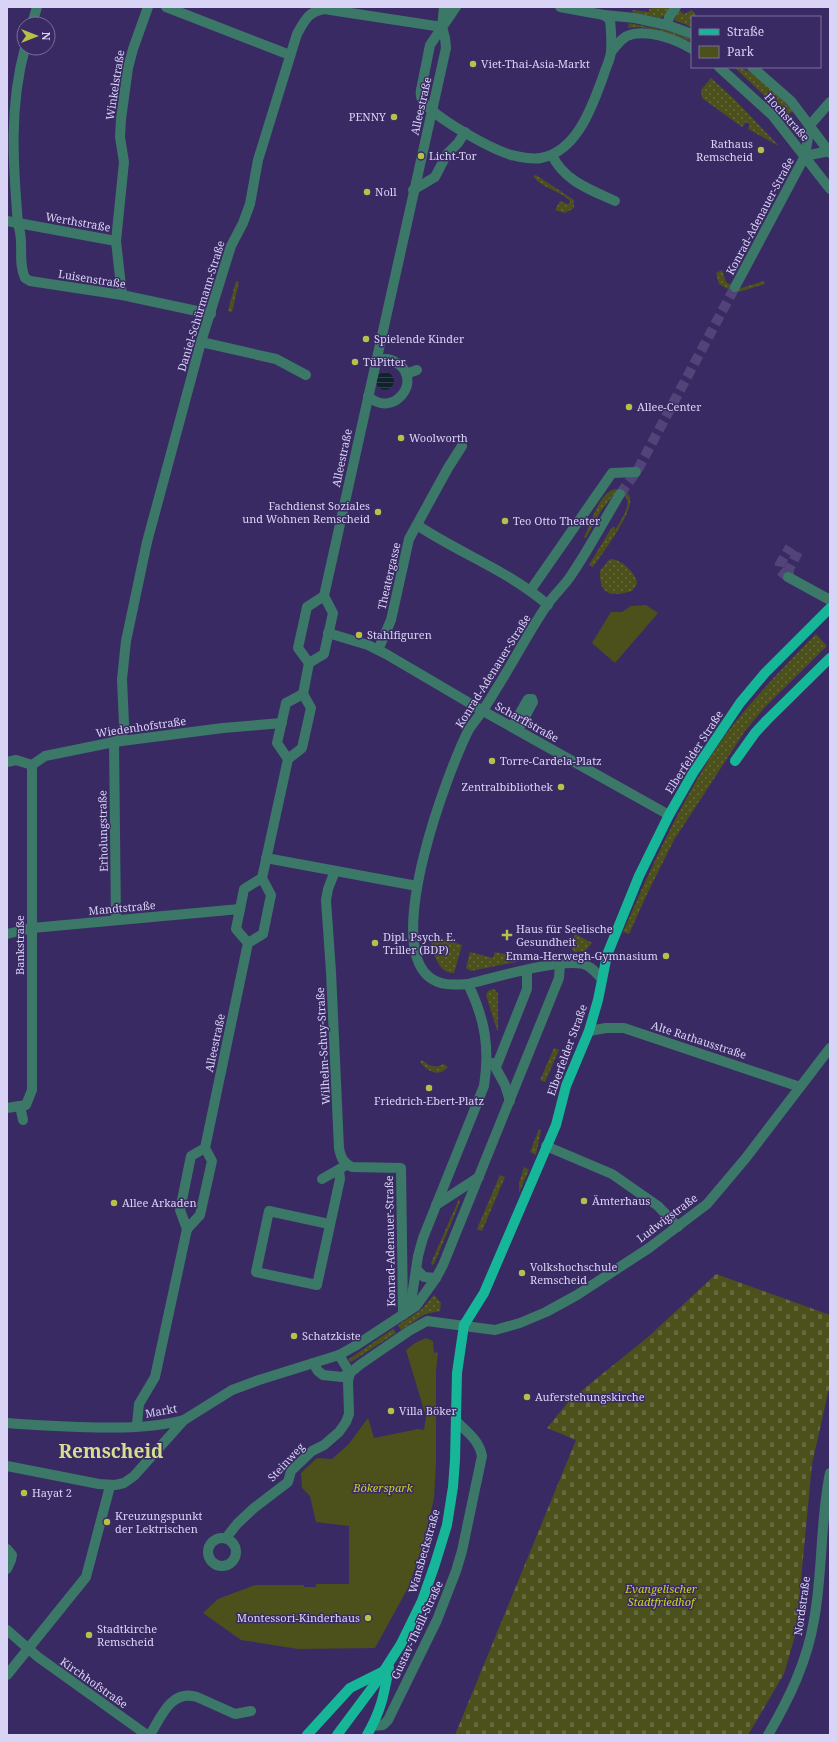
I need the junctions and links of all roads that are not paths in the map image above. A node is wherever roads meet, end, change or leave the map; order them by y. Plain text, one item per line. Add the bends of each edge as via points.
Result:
1 (148, 7) edge
2 (166, 7) edge
3 (444, 7) edge
4 (456, 7) edge
5 (560, 7) edge
6 (676, 7) edge
7 (604, 15) junction
8 (666, 25) junction
9 (442, 27) junction
10 (691, 34) edge
11 (691, 49) edge
12 (612, 52) junction
13 (290, 55) junction
14 (22, 56) edge
15 (720, 68) edge
16 (753, 68) edge
17 (830, 102) edge
18 (432, 110) junction
19 (810, 125) junction
20 (465, 132) junction
21 (830, 150) edge
22 (552, 155) junction
23 (805, 156) junction
24 (830, 189) edge
25 (413, 190) junction
26 (616, 201) dead end
27 (7, 221) edge
28 (18, 224) junction
29 (116, 241) junction
30 (735, 287) tunnel mouth
31 (122, 295) junction
32 (211, 314) junction
33 (201, 342) junction
34 (376, 361) junction
35 (417, 370) dead end
36 (306, 374) dead end
37 (406, 374) junction
38 (368, 396) junction
39 (462, 446) dead end
40 (636, 472) dead end
41 (620, 494) tunnel mouth
42 (417, 525) junction
43 (789, 576) tunnel mouth
44 (530, 590) junction
45 (324, 596) junction
46 (830, 600) edge
47 (548, 605) junction
48 (830, 608) edge
49 (328, 633) junction
50 (378, 650) junction
51 (830, 658) edge
52 (309, 664) junction
53 (303, 694) junction
54 (483, 711) junction
55 (282, 723) junction
56 (114, 742) junction
57 (288, 759) junction
58 (735, 761) dead end
59 (7, 762) edge
60 (32, 764) junction
61 (669, 815) junction
62 (266, 858) junction
63 (332, 870) junction
64 (262, 878) junction
65 (417, 886) junction
66 (240, 909) junction
67 (116, 920) junction
68 (32, 928) junction
69 (7, 934) edge
70 (248, 943) junction
71 (560, 964) junction
72 (527, 970) junction
73 (602, 979) junction
74 (468, 984) junction
75 (589, 1031) junction
76 (830, 1048) edge
77 (488, 1058) junction
78 (496, 1067) junction
79 (800, 1087) junction
80 (510, 1101) junction
81 (23, 1106) junction
82 (7, 1108) edge
83 (23, 1120) dead end
84 (546, 1146) junction
85 (204, 1148) junction
86 (343, 1167) junction
87 (479, 1177) junction
88 (322, 1179) dead end
89 (436, 1205) junction
90 (327, 1223) junction
91 (678, 1227) junction
92 (187, 1229) junction
93 (416, 1269) junction
94 (436, 1278) junction
95 (402, 1315) junction
96 (464, 1325) junction
97 (339, 1355) junction
98 (313, 1363) junction
99 (350, 1373) junction
100 (184, 1420) junction
101 (456, 1421) junction
102 (7, 1423) edge
103 (137, 1425) junction
104 (7, 1466) edge
105 (830, 1473) edge
106 (109, 1490) dead end
107 (226, 1538) dead end
108 (7, 1549) edge
109 (7, 1569) edge
110 (7, 1630) edge
111 (28, 1649) junction
112 (387, 1667) junction
113 (7, 1675) edge
114 (251, 1711) dead end
115 (369, 1731) edge
116 (149, 1735) edge
117 (307, 1735) edge
118 (337, 1735) edge
119 (768, 1735) edge

1 - 29 street, Winkelstraße via 133,49 123,98 120,137 124,162
2 - 13 street
3 - 9 street, Alleestraße
4 - 9 street
5 - 7 street
6 - 8 street
7 - 8 street
7 - 12 street via 610,20
8 - 10 street
9 - 13 street, Daniel-Schürmann-Straße via 324,9 315,11 305,19
9 - 18 street, Alleestraße via 446,48
9 - 18 street via 430,45 420,95 424,104
11 - 12 street via 667,38 646,34 626,36
12 - 22 street via 586,117 575,135
13 - 32 street, Daniel-Schürmann-Straße via 258,160 250,204 231,246
14 - 28 street via 14,96 12,155
15 - 23 street, Hochstraße via 772,115
16 - 19 street, Hochstraße via 791,101
17 - 19 street
18 - 20 street
18 - 25 street, Alleestraße
19 - 21 street, Hochstraße
19 - 23 street, Konrad-Adenauer-Straße
20 - 22 street via 489,146 512,155 534,159
20 - 25 street via 447,154 435,177
21 - 23 street
22 - 26 street via 563,173 588,189
23 - 24 street, Hochstraße
23 - 30 street, Konrad-Adenauer-Straße
25 - 34 street, Alleestraße
27 - 28 street, Werthstraße
28 - 29 street, Werthstraße
28 - 31 street, Luisenstraße via 22,234 21,270 25,278 30,281
29 - 31 street, Werthstraße
31 - 32 street, Luisenstraße
32 - 33 street, Daniel-Schürmann-Straße
33 - 36 street via 276,359
33 - 56 street, Daniel-Schürmann-Straße via 147,542 126,641 122,679 123,733
34 - 37 street via 393,360
34 - 38 street, Alleestraße
35 - 37 street
37 - 38 street via 406,388 398,400 384,404
38 - 45 street, Alleestraße
39 - 42 street, Theatergasse
40 - 44 street via 612,473
41 - 47 street, Konrad-Adenauer-Straße via 570,578
42 - 44 street
42 - 50 street, Theatergasse via 409,539 391,620
43 - 46 street
44 - 47 street
45 - 49 street via 333,613
45 - 52 street via 307,607 298,648
47 - 54 street, Konrad-Adenauer-Straße
48 - 61 main road, Elberfelder Straße via 765,673 744,698 693,773
49 - 50 street, Scharffstraße
49 - 52 street via 324,654
50 - 54 street, Scharffstraße
51 - 58 main road via 755,733
52 - 53 street
53 - 55 street via 286,703
53 - 57 street via 311,708 302,748
54 - 61 street, Scharffstraße
54 - 65 street, Konrad-Adenauer-Straße via 469,729 437,809
55 - 56 street, Wiedenhofstraße
55 - 57 street via 277,743
56 - 60 street, Wiedenhofstraße via 45,756
56 - 67 street, Erholungstraße
57 - 62 street
59 - 60 street via 16,760
60 - 68 street, Bankstraße
61 - 73 main road, Elberfelder Straße via 639,876 612,941
62 - 63 street
62 - 64 street
63 - 65 street
63 - 86 street, Wilhelm-Schuy-Straße via 326,900
64 - 66 street via 244,889
64 - 70 street via 271,895 263,934
65 - 74 street, Konrad-Adenauer-Straße via 414,931 420,967 428,976 442,984
66 - 67 street, Mandtstraße
66 - 70 street via 236,929
67 - 68 street, Mandtstraße
68 - 69 street, Mandtstraße
68 - 81 street, Bankstraße via 32,1090
70 - 85 street, Alleestraße
71 - 72 street, Konrad-Adenauer-Straße
71 - 73 street, Konrad-Adenauer-Straße via 582,964 590,967
71 - 80 street via 559,978
72 - 74 street, Konrad-Adenauer-Straße
72 - 78 street via 527,989
73 - 75 main road, Elberfelder Straße
74 - 77 street via 480,1012
75 - 79 street, Alte Rathausstraße via 624,1028
75 - 84 main road, Elberfelder Straße via 566,1086 556,1125
76 - 79 street, Ludwigstraße
77 - 78 street
77 - 89 street via 484,1086
78 - 80 street
79 - 91 street, Ludwigstraße via 711,1200
80 - 87 street
81 - 82 street
81 - 83 street
84 - 91 street via 612,1174 658,1206
84 - 96 main road, Elberfelder Straße via 484,1293
85 - 92 street via 212,1160 200,1215
85 - 92 street via 191,1156 180,1210
86 - 88 street
86 - 90 street
86 - 95 street, Konrad-Adenauer-Straße via 401,1168
87 - 89 street
87 - 94 street
89 - 93 street via 423,1238
90 - 90 street via 269,1211 256,1272 317,1285
91 - 96 street, Ludwigstraße via 546,1312 495,1330
92 - 103 street via 155,1377 139,1404
93 - 94 street via 424,1277
93 - 95 street via 412,1296
94 - 95 street via 416,1306
95 - 97 street
96 - 99 street via 427,1321
96 - 101 main road, Wansbeckstraße via 458,1357
97 - 98 street
97 - 99 street
98 - 99 street via 323,1375 342,1377
98 - 100 street via 232,1390
99 - 107 street, Steinweg via 349,1414 339,1432 312,1451 291,1471 288,1482 254,1508
100 - 103 street, Markt via 162,1425
100 - 104 street, Markt via 134,1476 124,1483 100,1484
101 - 112 main road, Wansbeckstraße via 454,1474 447,1525 422,1600
101 - 115 street, Gustav-Theill-Straße via 477,1441 482,1456 462,1551 449,1591 388,1720
102 - 103 street, Markt via 77,1427
105 - 119 street, Nordstraße via 814,1620 807,1653 799,1676
106 - 111 street via 86,1577
108 - 109 street via 12,1555
110 - 111 street, Kirchhofstraße
111 - 113 street
111 - 116 street, Kirchhofstraße
112 - 115 main road via 383,1700
112 - 117 main road via 350,1688
112 - 118 main road, Wansbeckstraße
114 - 116 street via 235,1714 197,1697 176,1697

